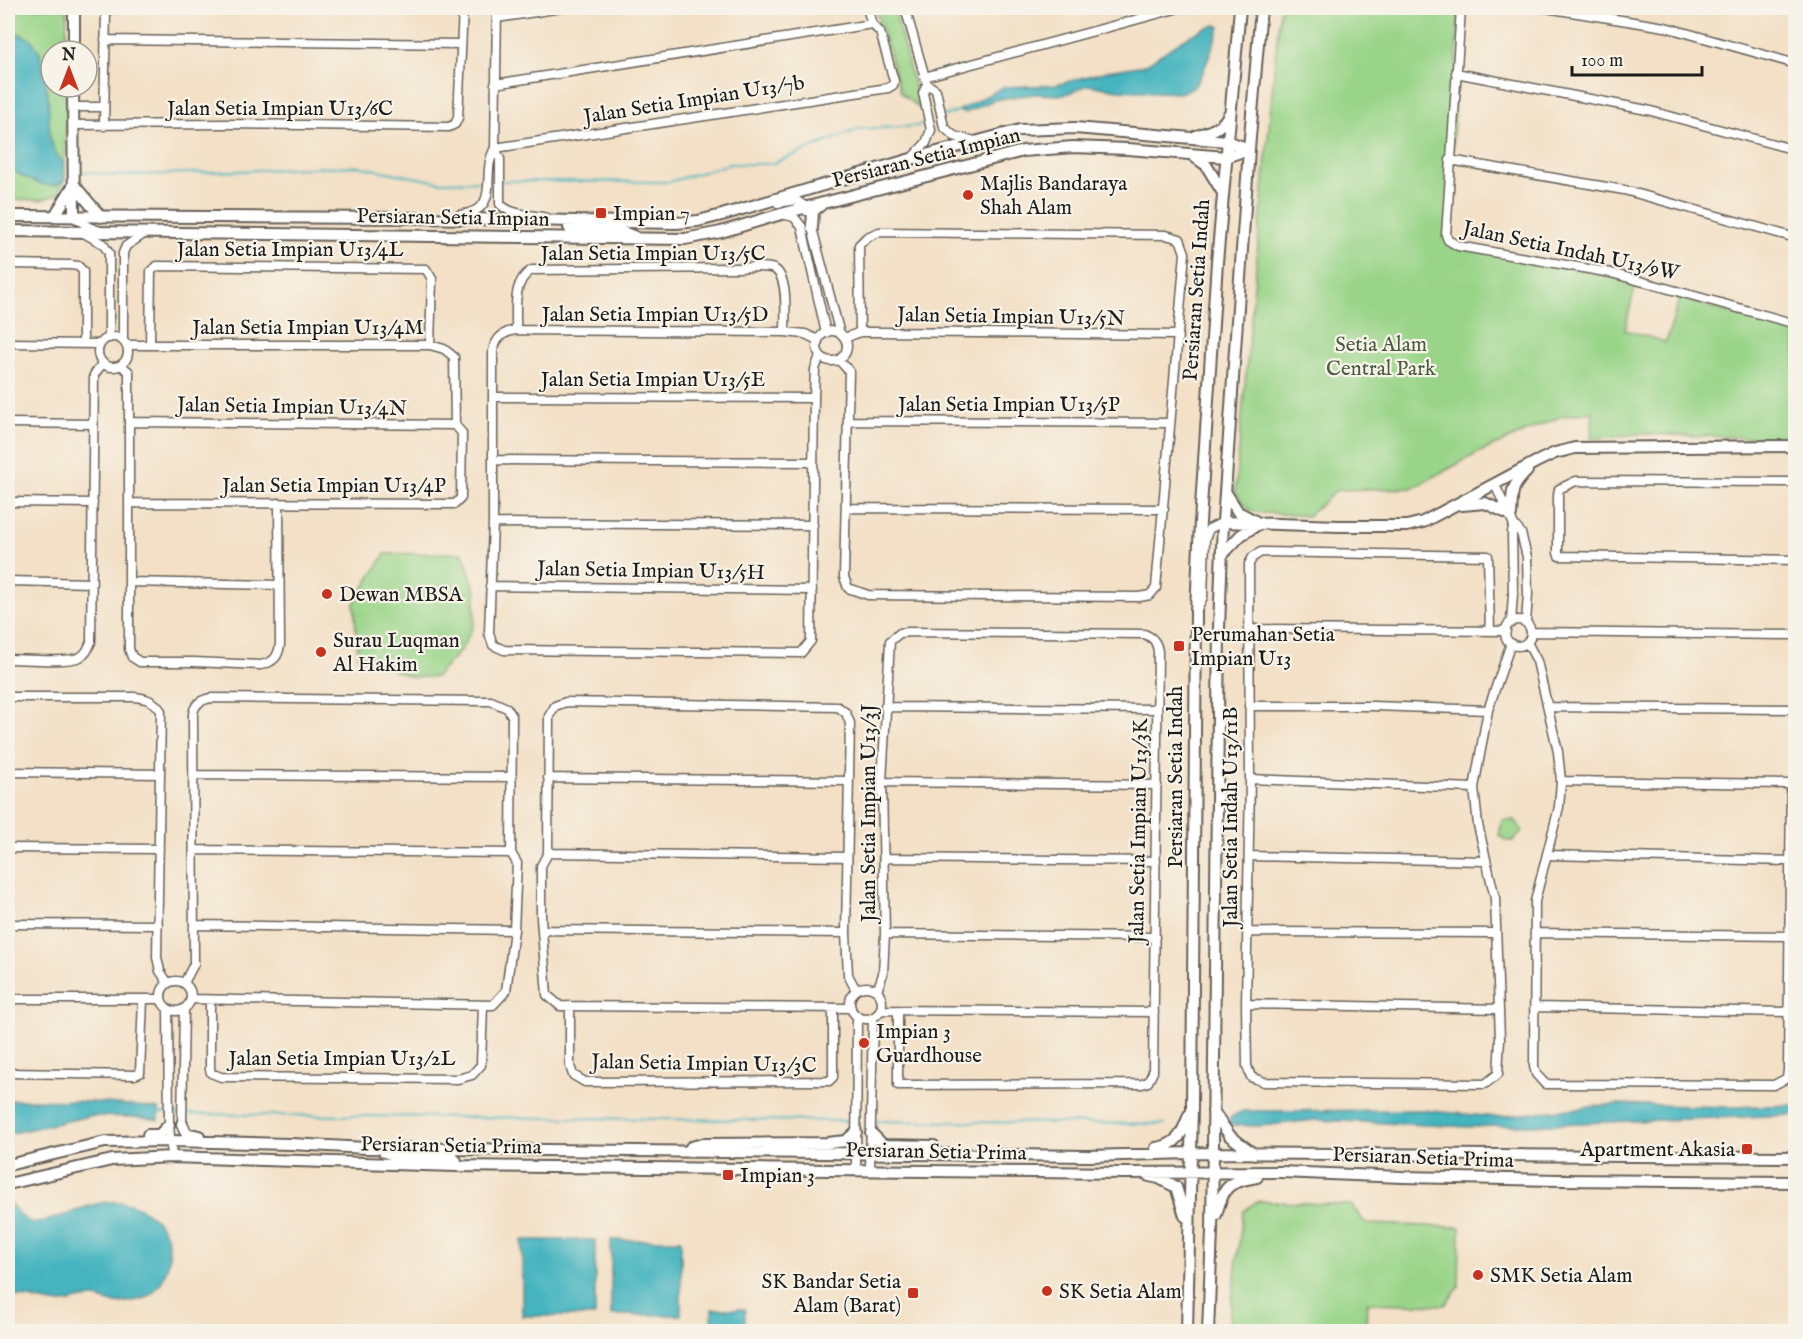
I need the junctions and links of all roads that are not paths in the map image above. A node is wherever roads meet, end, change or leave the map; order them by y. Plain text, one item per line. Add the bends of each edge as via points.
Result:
1 (74, 8) edge
2 (106, 8) edge
3 (463, 8) edge
4 (497, 8) edge
5 (561, 8) edge
6 (867, 8) edge
7 (905, 8) edge
8 (1179, 8) edge
9 (1240, 8) edge
10 (1262, 8) edge
11 (1461, 8) edge
12 (1546, 8) edge
13 (497, 18) junction
14 (872, 24) junction
15 (74, 39) edge
16 (105, 40) junction
17 (460, 44) junction
18 (1796, 64) edge
19 (1456, 74) junction
20 (926, 81) junction
21 (495, 84) junction
22 (73, 99) edge
23 (73, 107) junction
24 (104, 107) junction
25 (1230, 112) junction
26 (73, 125) junction
27 (104, 126) junction
28 (1190, 138) junction
29 (975, 141) junction
30 (1227, 141) junction
31 (495, 148) junction
32 (1249, 149) junction
33 (1796, 150) edge
34 (1190, 154) junction
35 (1226, 157) junction
36 (910, 159) junction
37 (1450, 160) junction
38 (74, 183) junction
39 (1223, 193) junction
40 (827, 202) junction
41 (806, 207) junction
42 (781, 214) junction
43 (722, 215) junction
44 (8, 216) edge
45 (54, 217) junction
46 (74, 217) junction
47 (101, 217) junction
48 (419, 218) junction
49 (562, 221) junction
50 (576, 221) junction
51 (812, 228) junction
52 (8, 231) edge
53 (82, 231) junction
54 (104, 232) junction
55 (147, 232) junction
56 (1796, 238) edge
57 (640, 239) junction
58 (820, 263) junction
59 (8, 264) edge
60 (810, 267) junction
61 (108, 311) junction
62 (122, 311) junction
63 (1796, 324) edge
64 (516, 330) junction
65 (785, 333) junction
66 (826, 333) junction
67 (860, 333) junction
68 (1178, 335) junction
69 (842, 336) junction
70 (109, 338) junction
71 (818, 340) junction
72 (8, 343) edge
73 (124, 343) junction
74 (83, 344) junction
75 (100, 344) junction
76 (150, 345) junction
77 (430, 345) junction
78 (820, 356) junction
79 (839, 360) junction
80 (102, 363) junction
81 (122, 365) junction
82 (493, 397) junction
83 (814, 398) junction
84 (848, 421) junction
85 (129, 422) junction
86 (8, 423) edge
87 (1170, 423) junction
88 (93, 424) junction
89 (455, 425) junction
90 (1796, 446) edge
91 (493, 460) junction
92 (813, 462) junction
93 (1536, 462) junction
94 (1796, 482) edge
95 (1495, 485) junction
96 (1226, 491) junction
97 (8, 502) edge
98 (93, 503) junction
99 (129, 503) junction
100 (279, 503) junction
101 (1453, 507) junction
102 (846, 508) junction
103 (1164, 509) junction
104 (1513, 520) junction
105 (1223, 522) junction
106 (493, 523) junction
107 (1261, 523) junction
108 (813, 525) junction
109 (1222, 555) junction
110 (1796, 560) edge
111 (8, 581) edge
112 (129, 582) junction
113 (92, 583) junction
114 (279, 585) junction
115 (490, 586) junction
116 (812, 590) junction
117 (1196, 612) junction
118 (1511, 622) junction
119 (1526, 622) junction
120 (1248, 629) junction
121 (1490, 631) junction
122 (1506, 631) junction
123 (1531, 632) junction
124 (1796, 635) edge
125 (1527, 642) junction
126 (1511, 643) junction
127 (1158, 652) joint
128 (8, 659) edge
129 (8, 697) edge
130 (1249, 706) junction
131 (885, 707) junction
132 (1548, 707) junction
133 (1157, 709) junction
134 (1796, 709) edge
135 (1488, 710) junction
136 (8, 772) edge
137 (160, 774) junction
138 (194, 775) junction
139 (511, 777) junction
140 (548, 778) junction
141 (1250, 779) junction
142 (848, 781) junction
143 (1561, 781) junction
144 (882, 782) junction
145 (1157, 785) junction
146 (1474, 788) junction
147 (8, 848) edge
148 (159, 849) junction
149 (194, 850) junction
150 (511, 853) junction
151 (548, 853) junction
152 (1548, 855) junction
153 (1249, 856) junction
154 (847, 857) junction
155 (884, 858) junction
156 (1156, 861) junction
157 (1485, 861) junction
158 (1790, 861) junction
159 (8, 924) edge
160 (158, 925) junction
161 (194, 925) junction
162 (514, 930) junction
163 (542, 930) junction
164 (1247, 932) junction
165 (846, 933) junction
166 (1496, 933) junction
167 (1535, 933) junction
168 (885, 934) junction
169 (1789, 936) junction
170 (1155, 938) junction
171 (168, 983) junction
172 (184, 983) junction
173 (856, 990) junction
174 (877, 991) junction
175 (8, 999) edge
176 (143, 999) junction
177 (161, 999) junction
178 (192, 999) junction
179 (210, 1000) junction
180 (1246, 1004) junction
181 (488, 1005) junction
182 (565, 1006) junction
183 (1535, 1007) junction
184 (833, 1008) junction
185 (851, 1008) junction
186 (168, 1009) junction
187 (1498, 1009) junction
188 (184, 1010) junction
189 (880, 1010) junction
190 (898, 1010) junction
191 (1788, 1011) junction
192 (1154, 1012) junction
193 (857, 1016) junction
194 (873, 1017) junction
195 (169, 1052) junction
196 (183, 1052) junction
197 (8, 1073) edge
198 (1192, 1107) junction
199 (1213, 1110) junction
200 (169, 1124) junction
201 (182, 1124) joint
202 (856, 1132) junction
203 (871, 1133) junction
204 (171, 1140) junction
205 (105, 1142) junction
206 (291, 1144) junction
207 (366, 1148) junction
208 (679, 1151) junction
209 (856, 1153) junction
210 (870, 1153) junction
211 (969, 1153) junction
212 (1191, 1153) junction
213 (1213, 1154) junction
214 (1254, 1154) junction
215 (1089, 1156) junction
216 (172, 1157) junction
217 (1796, 1157) edge
218 (8, 1165) edge
219 (456, 1166) junction
220 (856, 1169) junction
221 (870, 1169) junction
222 (1190, 1171) junction
223 (1213, 1172) junction
224 (1281, 1172) junction
225 (1124, 1173) junction
226 (1796, 1182) edge
227 (8, 1184) edge
228 (1188, 1225) junction
229 (1212, 1231) junction
230 (1187, 1332) edge
231 (1208, 1332) edge

1 - 15 street
2 - 16 street
3 - 17 street
4 - 13 street
5 - 13 street
6 - 14 street
7 - 20 street
8 - 20 street
9 - 25 street, Persiaran Setia Indah
10 - 32 street, Persiaran Setia Indah
11 - 19 street
12 - 18 street via 1665,27
13 - 21 street
14 - 21 street
14 - 31 street, Jalan Setia Impian U13/7b via 880,32 894,81 888,88
16 - 17 street
16 - 24 street
17 - 27 street, Jalan Setia Impian U13/6C via 458,118 449,127
19 - 33 street via 1647,110
19 - 37 street
20 - 29 street via 936,90 944,127 954,136
20 - 36 street via 923,93 931,130 926,143
21 - 31 street
22 - 23 street
23 - 24 street
23 - 26 street
24 - 27 street
25 - 28 street via 1225,123 1215,130
25 - 30 street, Persiaran Setia Indah
26 - 27 street, Jalan Setia Impian U13/6C
26 - 38 street
28 - 29 street, Persiaran Setia Impian via 1076,128 1020,130
28 - 30 street, Persiaran Setia Impian
29 - 36 street, Persiaran Setia Impian
30 - 32 street, Persiaran Setia Impian
30 - 35 street, Persiaran Setia Indah
31 - 48 street via 489,158 488,198 483,206 471,213
31 - 49 street via 500,159 500,204 517,213
32 - 35 street, Persiaran Setia Impian
32 - 96 street, Persiaran Setia Indah
34 - 35 street, Persiaran Setia Impian
34 - 39 street via 1206,165
34 - 40 street, Persiaran Setia Impian via 1073,147 1023,150
35 - 39 street, Persiaran Setia Indah
36 - 43 street, Persiaran Setia Impian
37 - 56 street via 1624,190
37 - 63 street, Jalan Setia Indah U13/9W via 1446,235 1458,246 1611,273
38 - 45 street
38 - 46 street
38 - 47 street
39 - 117 street, Persiaran Setia Indah
40 - 41 street, Persiaran Setia Impian
40 - 51 street via 813,211
41 - 42 street, Persiaran Setia Impian
41 - 43 street via 792,200
41 - 51 street
42 - 57 street, Persiaran Setia Impian via 685,239
42 - 60 street via 794,218 802,227
43 - 50 street, Persiaran Setia Impian via 676,223
44 - 45 street, Persiaran Setia Impian
45 - 46 street, Persiaran Setia Impian
46 - 47 street, Persiaran Setia Impian
46 - 54 street
47 - 48 street, Persiaran Setia Impian
48 - 49 street, Persiaran Setia Impian
49 - 50 street, Persiaran Setia Impian
50 - 57 street via 570,229 620,231
51 - 58 street
52 - 53 street, Persiaran Setia Impian
53 - 54 street, Persiaran Setia Impian
53 - 61 street via 103,244 109,253
54 - 55 street, Persiaran Setia Impian
55 - 57 street, Persiaran Setia Impian
55 - 62 street via 126,246 123,253
58 - 60 street
58 - 69 street
59 - 74 street via 78,266 83,272
60 - 66 street
61 - 62 street
61 - 70 street
62 - 73 street
64 - 65 street, Jalan Setia Impian U13/5D
64 - 65 street, Jalan Setia Impian U13/5C via 517,291 520,280 532,270 746,268 774,270 784,281
64 - 82 street, Jalan Setia Impian U13/5D via 508,331 495,342
65 - 71 street, Jalan Setia Impian U13/5D via 805,334
66 - 69 street
66 - 71 street
67 - 68 street, Jalan Setia Impian U13/5N
67 - 68 street via 860,245 879,232 1166,235 1180,239 1185,253
67 - 69 street, Jalan Setia Impian U13/5N
68 - 87 street
69 - 79 street via 847,347
70 - 73 street
70 - 75 street
71 - 78 street
72 - 74 street
73 - 76 street, Jalan Setia Impian U13/4M
73 - 81 street via 127,357
74 - 75 street
75 - 80 street via 98,356
76 - 77 street, Jalan Setia Impian U13/4M
76 - 77 street, Jalan Setia Impian U13/4L via 151,272 157,266 426,269 432,279
77 - 89 street, Jalan Setia Impian U13/4M via 454,357
78 - 79 street via 829,361
78 - 83 street via 815,369
79 - 84 street via 849,371
80 - 81 street via 110,367
80 - 88 street via 94,375
81 - 85 street via 129,372
82 - 83 street, Jalan Setia Impian U13/5E
82 - 91 street
83 - 92 street
84 - 87 street, Jalan Setia Impian U13/5P
84 - 102 street
85 - 89 street, Jalan Setia Impian U13/4N
85 - 99 street
86 - 88 street
87 - 103 street
88 - 98 street
89 - 100 street, Jalan Setia Impian U13/4P via 462,433 461,498 454,504
90 - 93 street via 1575,448
91 - 92 street
91 - 106 street
92 - 108 street
93 - 95 street
93 - 104 street via 1515,484
94 - 110 street via 1576,481 1559,489 1558,495 1559,556
95 - 101 street
95 - 104 street
96 - 105 street, Persiaran Setia Indah
96 - 107 street via 1238,512
97 - 98 street
98 - 113 street
99 - 100 street, Jalan Setia Impian U13/4P
99 - 112 street
100 - 114 street
101 - 104 street via 1485,503
101 - 107 street via 1407,526
102 - 103 street
102 - 103 street via 844,577 848,588 868,595 1139,597 1150,595 1156,588
104 - 118 street
104 - 119 street via 1521,532 1527,557
105 - 107 street
105 - 109 street, Persiaran Setia Indah
105 - 117 street via 1209,529 1205,538 1203,597
106 - 108 street
106 - 115 street
107 - 109 street via 1240,535
108 - 116 street
109 - 199 street, Persiaran Setia Indah
111 - 113 street
112 - 114 street
112 - 114 street via 132,657 140,662 261,665 271,663 278,655
113 - 128 street via 91,642 87,651 79,658 67,660
115 - 116 street, Jalan Setia Impian U13/5H
115 - 116 street via 489,633 493,645 504,650 796,654 811,641
117 - 198 street, Persiaran Setia Indah
118 - 119 street
118 - 122 street
119 - 123 street
120 - 121 street
120 - 121 street, Jalan Setia Indah U13/11B via 1249,564 1261,552 1488,556
120 - 130 street, Jalan Setia Indah U13/11B
121 - 122 street
122 - 126 street
123 - 124 street
123 - 125 street
125 - 126 street
125 - 132 street via 1537,661
126 - 135 street
127 - 131 street, Jalan Setia Impian U13/3J via 1151,636 1143,634 909,632 894,636 888,647
127 - 133 street, Jalan Setia Impian U13/3K
129 - 137 street via 134,697 151,701 161,711
130 - 135 street
130 - 141 street, Jalan Setia Indah U13/11B
131 - 133 street
131 - 144 street, Jalan Setia Impian U13/3J
132 - 134 street
132 - 143 street
133 - 145 street, Jalan Setia Impian U13/3K
135 - 146 street
136 - 137 street
137 - 148 street
138 - 139 street
138 - 139 street via 193,714 201,700 211,698 499,704 512,716
138 - 149 street
139 - 150 street
140 - 142 street
140 - 142 street via 549,716 555,706 566,702 838,707 850,723
140 - 151 street
141 - 146 street
141 - 153 street, Jalan Setia Indah U13/11B
142 - 154 street
143 - 152 street
143 - 158 street via 1791,784
144 - 145 street
144 - 155 street, Jalan Setia Impian U13/3J
145 - 156 street, Jalan Setia Impian U13/3K
146 - 157 street
147 - 148 street
148 - 160 street
149 - 150 street
149 - 161 street
150 - 162 street via 517,863
151 - 154 street
151 - 163 street via 541,866
152 - 158 street
152 - 167 street via 1535,901
153 - 157 street
153 - 164 street, Jalan Setia Indah U13/11B
154 - 165 street
155 - 156 street
155 - 168 street, Jalan Setia Impian U13/3J
156 - 170 street, Jalan Setia Impian U13/3K
157 - 166 street via 1496,898
158 - 169 street
159 - 160 street
160 - 171 street via 157,957
161 - 162 street
161 - 172 street via 194,964
162 - 181 street via 506,991
163 - 165 street
163 - 182 street via 547,995
164 - 166 street
164 - 180 street, Jalan Setia Indah U13/11B
165 - 173 street via 848,975
166 - 187 street
167 - 169 street
167 - 183 street
168 - 170 street
168 - 174 street, Jalan Setia Impian U13/3J via 883,974
169 - 191 street
170 - 192 street, Jalan Setia Impian U13/3K
171 - 172 street
171 - 177 street
172 - 178 street
173 - 174 street via 870,987
173 - 185 street via 850,998
174 - 189 street via 882,1000
175 - 176 street
176 - 177 street
176 - 197 street via 141,1069 135,1075
177 - 186 street
178 - 179 street
178 - 188 street
179 - 181 street
179 - 181 street, Jalan Setia Impian U13/2L via 210,1069 221,1077 472,1076 481,1065
180 - 187 street
180 - 187 street, Jalan Setia Indah U13/11B via 1247,1066 1251,1077 1264,1082 1485,1084 1498,1074
182 - 184 street
182 - 184 street, Jalan Setia Impian U13/3C via 570,1066 573,1075 585,1082 830,1082
183 - 191 street
183 - 191 street via 1534,1066 1545,1084 1774,1085 1787,1078
184 - 185 street
185 - 193 street
186 - 188 street
186 - 195 street
188 - 196 street
189 - 190 street
189 - 194 street
190 - 192 street
190 - 192 street, Jalan Setia Impian U13/3K via 898,1085 1142,1084 1148,1082 1153,1072
193 - 194 street
193 - 202 street
194 - 203 street
195 - 196 street
195 - 200 street
196 - 201 street
198 - 212 street, Persiaran Setia Indah
198 - 215 street via 1182,1134 1168,1146
199 - 213 street, Persiaran Setia Indah
199 - 214 street via 1230,1137
200 - 204 street
200 - 205 street via 159,1135 118,1135
201 - 206 street via 186,1133 193,1136 268,1137
202 - 208 street via 846,1140 827,1143 703,1144
202 - 209 street
203 - 210 street
203 - 211 street via 883,1145 945,1146
204 - 205 street, Persiaran Setia Prima
204 - 206 street, Persiaran Setia Prima
204 - 216 street
205 - 218 street, Persiaran Setia Prima
206 - 207 street, Persiaran Setia Prima
207 - 208 street, Persiaran Setia Prima
207 - 219 street via 398,1156 452,1157
208 - 209 street, Persiaran Setia Prima
209 - 210 street, Persiaran Setia Prima
209 - 220 street
210 - 211 street, Persiaran Setia Prima
210 - 221 street
211 - 215 street, Persiaran Setia Prima
212 - 213 street, Persiaran Setia Prima
212 - 215 street, Persiaran Setia Prima
212 - 222 street, Persiaran Setia Indah
213 - 214 street, Persiaran Setia Prima
213 - 223 street, Persiaran Setia Indah
214 - 217 street, Persiaran Setia Prima
216 - 219 street, Persiaran Setia Prima
216 - 227 street, Persiaran Setia Prima via 112,1160
219 - 220 street, Persiaran Setia Prima
220 - 221 street, Persiaran Setia Prima
221 - 225 street, Persiaran Setia Prima
222 - 223 street, Persiaran Setia Prima
222 - 225 street, Persiaran Setia Prima
222 - 228 street, Persiaran Setia Indah
223 - 224 street, Persiaran Setia Prima
223 - 229 street, Persiaran Setia Indah
224 - 226 street, Persiaran Setia Prima
224 - 229 street via 1236,1181 1221,1194
225 - 228 street via 1159,1178 1176,1187
228 - 230 street, Persiaran Setia Indah
229 - 231 street, Persiaran Setia Indah

